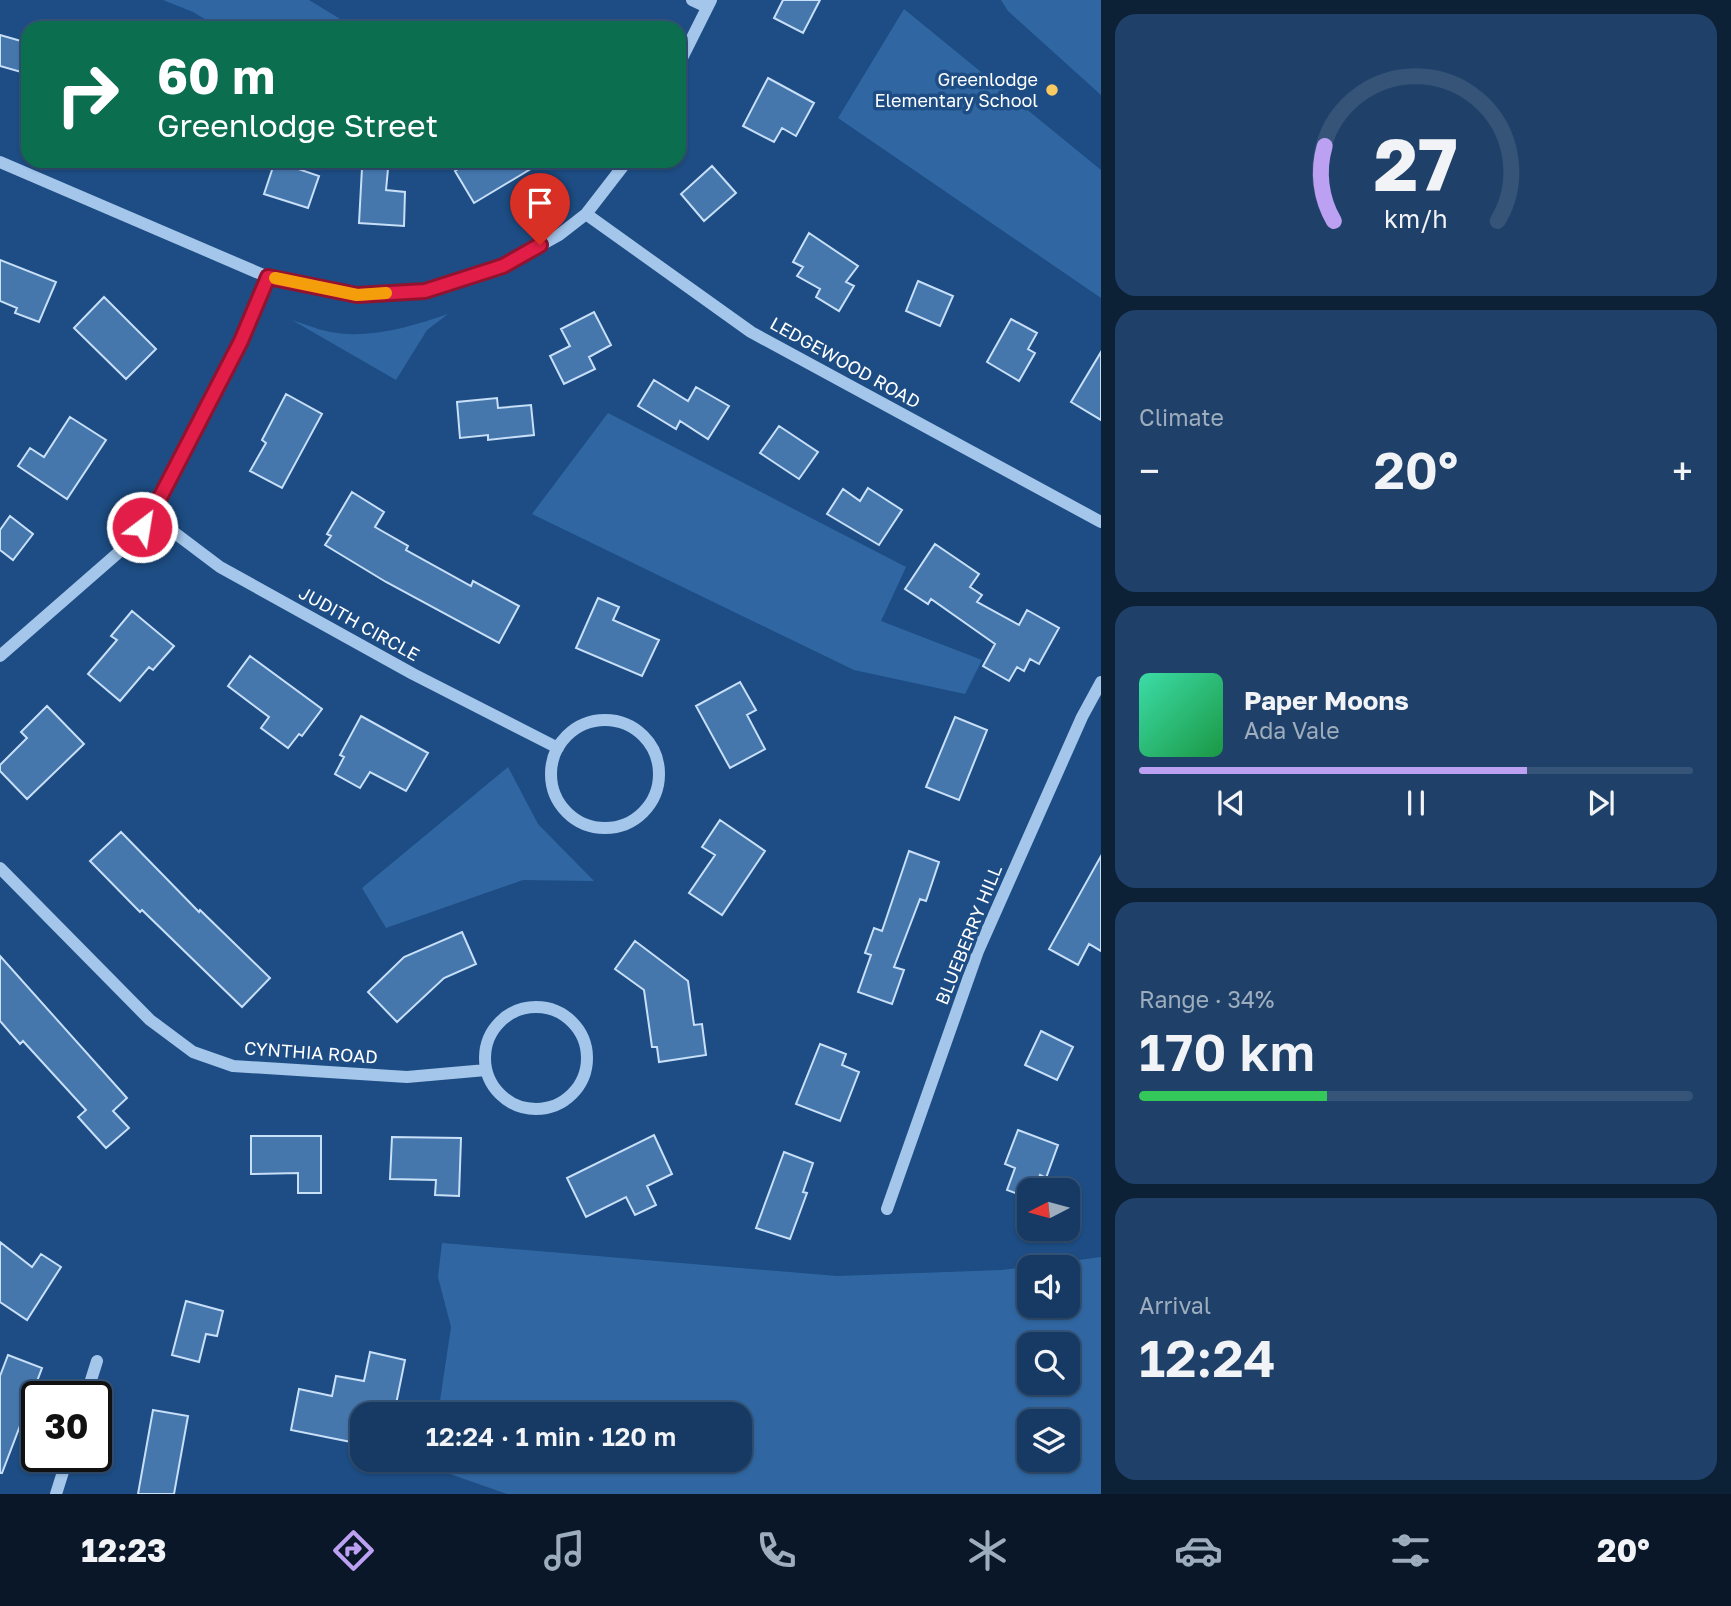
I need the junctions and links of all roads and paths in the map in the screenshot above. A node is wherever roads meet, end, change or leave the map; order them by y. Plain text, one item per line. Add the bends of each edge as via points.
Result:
1 (692, 0) edge
2 (709, 4) edge
3 (686, 50) edge
4 (0, 162) edge
5 (622, 168) edge
6 (586, 214) junction
7 (268, 277) junction
8 (151, 515) junction
9 (1101, 522) edge
10 (0, 656) edge
11 (1101, 682) edge
12 (558, 748) junction
13 (0, 868) edge
14 (486, 1070) junction
15 (887, 1209) dead end
16 (97, 1362) dead end
17 (91, 1381) edge
18 (63, 1472) edge
19 (56, 1494) edge

1 - 2 street
2 - 3 street
4 - 7 street
5 - 6 street
6 - 7 street via 503,266 425,291 357,295
6 - 9 street, LEDGEWOOD ROAD via 751,332
7 - 8 street via 241,341
8 - 10 street via 134,539
8 - 12 street, JUDITH CIRCLE via 220,566
11 - 15 street, BLUEBERRY HILL via 978,951
12 - 12 street via 552,764 556,796 578,821 610,828 640,816 651,802 659,769 655,752 632,727 599,720 568,735
13 - 14 street, CYNTHIA ROAD via 150,1020 192,1052 233,1066 393,1076
14 - 14 street via 504,1099 537,1110 569,1097 580,1084 586,1050 580,1032 568,1018 534,1006 501,1020 490,1034
16 - 17 street
18 - 19 street

